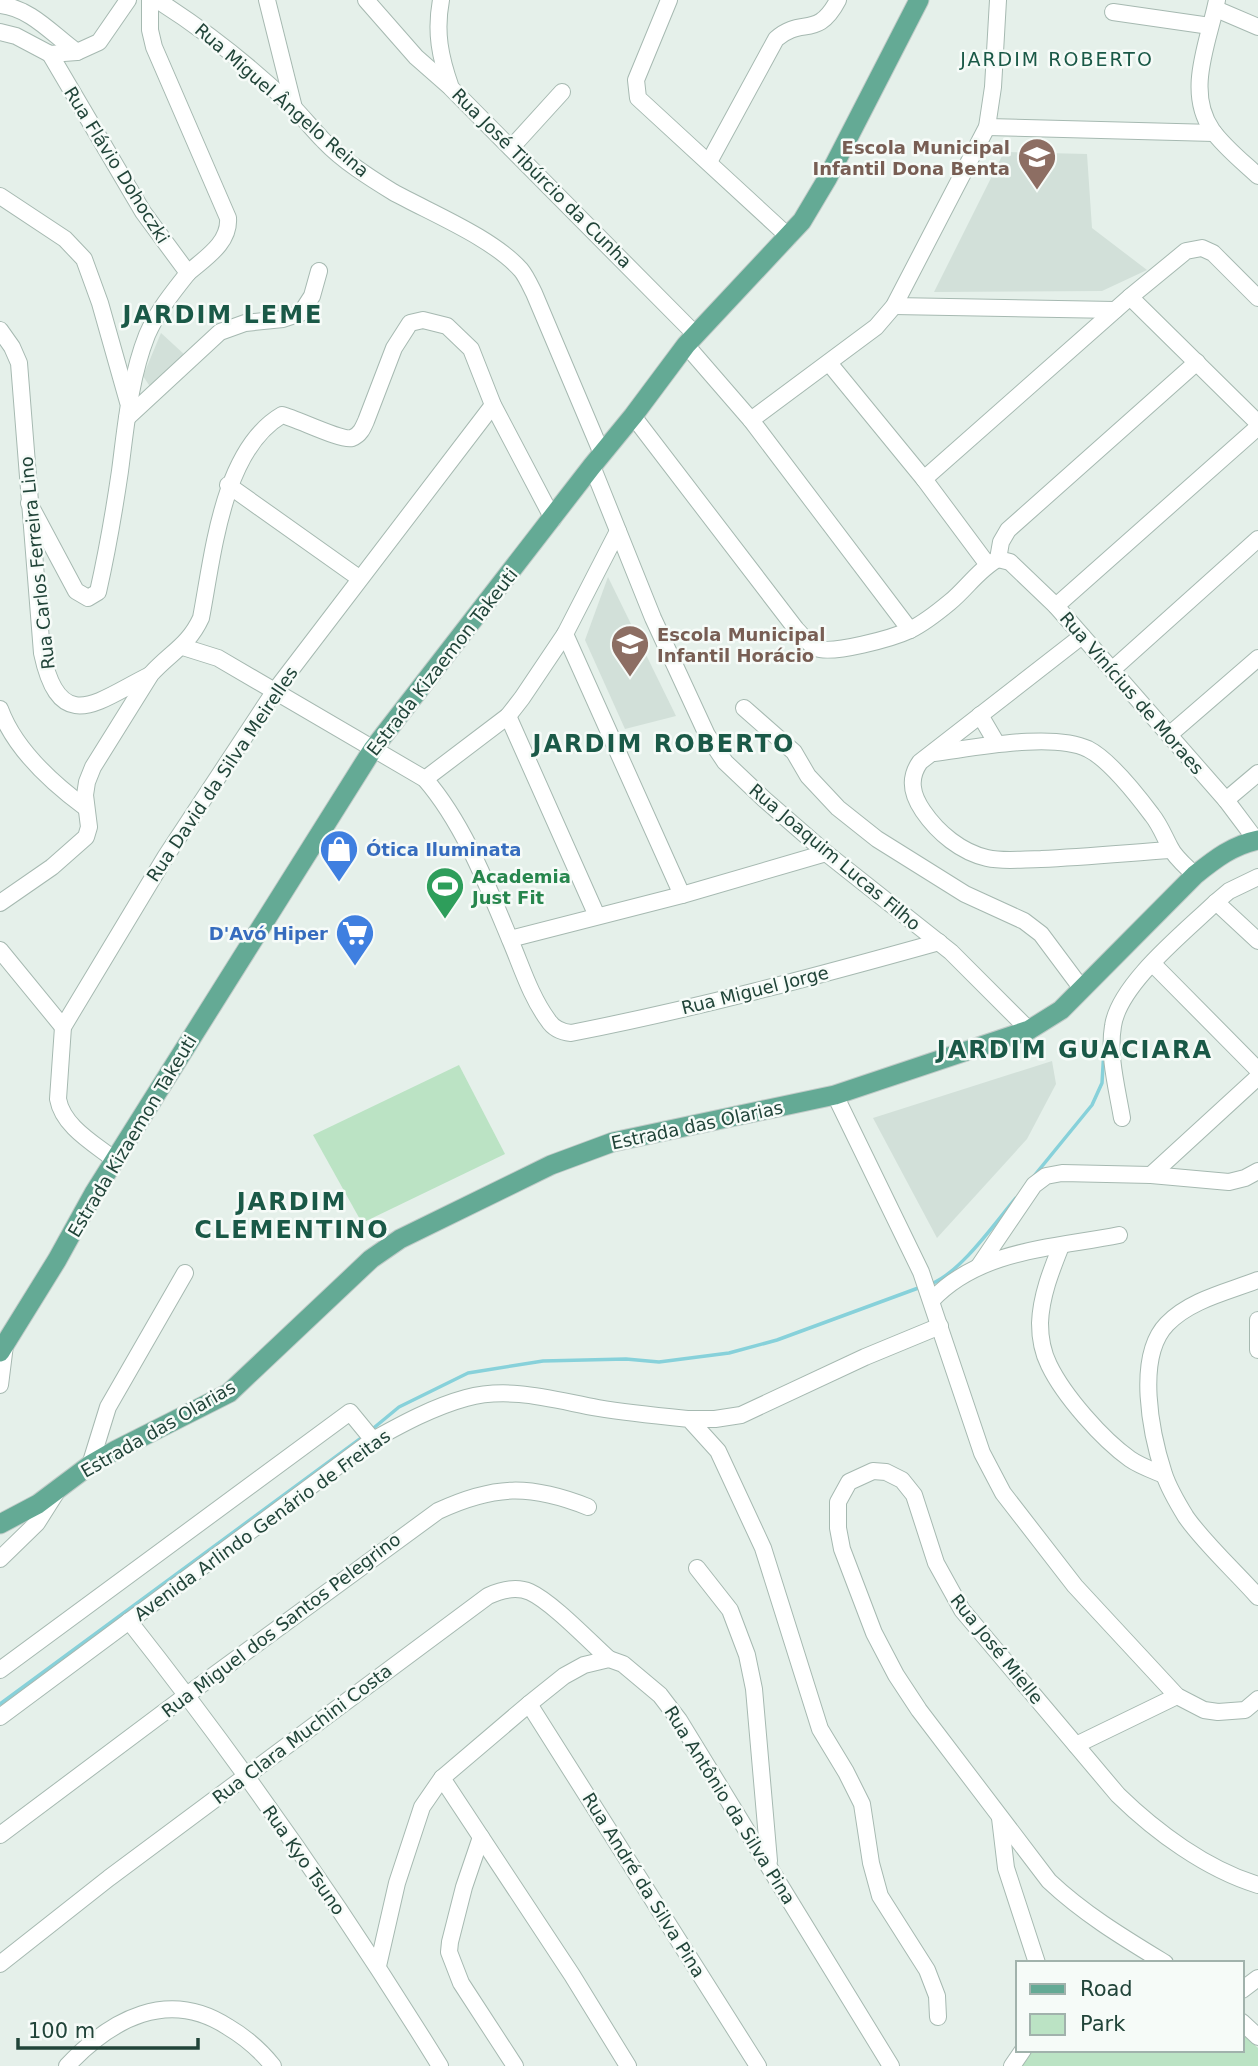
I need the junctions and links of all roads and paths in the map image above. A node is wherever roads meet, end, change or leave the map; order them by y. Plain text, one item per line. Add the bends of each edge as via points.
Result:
1 (128, 0) edge
2 (150, 0) edge
3 (158, 0) edge
4 (267, 0) edge
5 (366, 0) edge
6 (442, 0) edge
7 (669, 0) edge
8 (838, 0) edge
9 (919, 0) edge
10 (998, 0) edge
11 (0, 5) edge
12 (1217, 5) edge
13 (1114, 12) dead end
14 (1210, 26) junction
15 (1258, 27) edge
16 (0, 32) edge
17 (77, 52) junction
18 (50, 54) junction
19 (451, 88) junction
20 (562, 92) dead end
21 (294, 108) junction
22 (987, 127) junction
23 (1214, 133) junction
24 (511, 148) junction
25 (709, 162) junction
26 (1258, 176) edge
27 (0, 197) edge
28 (789, 237) junction
29 (318, 271) dead end
30 (188, 273) junction
31 (1130, 297) junction
32 (1258, 298) edge
33 (894, 306) junction
34 (1115, 310) junction
35 (0, 330) edge
36 (691, 339) junction
37 (1197, 362) junction
38 (829, 363) junction
39 (494, 405) junction
40 (127, 410) junction
41 (634, 416) junction
42 (751, 420) junction
43 (1258, 425) edge
44 (597, 460) junction
45 (924, 479) junction
46 (229, 485) junction
47 (29, 503) junction
48 (553, 519) junction
49 (618, 531) junction
50 (1258, 539) edge
51 (993, 562) junction
52 (359, 578) junction
53 (1056, 606) junction
54 (910, 629) junction
55 (565, 634) junction
56 (1082, 636) junction
57 (183, 647) junction
58 (1258, 658) edge
59 (1113, 669) junction
60 (151, 674) junction
61 (274, 692) junction
62 (744, 708) dead end
63 (0, 709) edge
64 (980, 715) junction
65 (508, 716) junction
66 (1170, 735) junction
67 (997, 744) junction
68 (373, 749) junction
69 (931, 753) junction
70 (1258, 773) edge
71 (425, 779) junction
72 (1226, 800) junction
73 (86, 808) junction
74 (1257, 840) edge
75 (1170, 850) junction
76 (826, 853) junction
77 (1195, 875) junction
78 (1258, 877) edge
79 (682, 895) junction
80 (1216, 902) junction
81 (0, 903) edge
82 (597, 916) junction
83 (510, 939) junction
84 (939, 942) junction
85 (1258, 942) edge
86 (0, 950) edge
87 (1153, 964) junction
88 (1082, 989) junction
89 (63, 1027) junction
90 (1029, 1030) junction
91 (1258, 1070) edge
92 (1258, 1077) edge
93 (835, 1095) junction
94 (1122, 1118) dead end
95 (116, 1161) junction
96 (1258, 1171) edge
97 (1151, 1175) junction
98 (1119, 1235) dead end
99 (1061, 1246) junction
100 (979, 1266) junction
101 (186, 1273) dead end
102 (1258, 1280) edge
103 (932, 1300) junction
104 (1258, 1320) edge
105 (932, 1333) junction
106 (3, 1349) edge
107 (1258, 1350) edge
108 (0, 1385) edge
109 (689, 1419) junction
110 (371, 1438) junction
111 (90, 1465) junction
112 (1164, 1475) junction
113 (60, 1488) junction
114 (588, 1507) dead end
115 (0, 1524) edge
116 (0, 1559) edge
117 (698, 1568) dead end
118 (1258, 1597) edge
119 (128, 1621) junction
120 (609, 1659) junction
121 (0, 1670) edge
122 (187, 1695) junction
123 (1177, 1696) junction
124 (1258, 1699) edge
125 (529, 1704) junction
126 (1251, 1713) edge
127 (0, 1717) edge
128 (1076, 1745) junction
129 (246, 1776) junction
130 (442, 1779) junction
131 (1000, 1815) junction
132 (0, 1835) edge
133 (481, 1837) junction
134 (769, 1864) junction
135 (1258, 1885) edge
136 (1036, 1961) edge
137 (1162, 1961) edge
138 (0, 1964) edge
139 (378, 1966) junction
140 (938, 2017) dead end
141 (1244, 2024) edge
142 (1258, 2037) edge
143 (67, 2066) edge
144 (273, 2066) edge
145 (440, 2066) edge
146 (516, 2066) edge
147 (628, 2066) edge
148 (758, 2066) edge
149 (891, 2066) edge

1 - 17 street via 99,42
2 - 30 street via 154,47 228,218 226,235
3 - 21 street, Rua Miguel Ângelo Reina via 200,27
4 - 21 street
5 - 19 street via 416,57
6 - 19 street, Rua José Tibúrcio da Cunha via 438,41
7 - 25 street via 639,70 636,90 643,103
8 - 25 street via 826,19 789,30 776,39
9 - 28 main road, Estrada Kizaemon Takeuti via 810,211
10 - 22 street
11 - 17 street via 35,19
12 - 14 street
12 - 15 street
13 - 14 street
14 - 23 street via 1200,87 1206,121
16 - 18 street
17 - 18 street
18 - 30 street, Rua Flávio Dohoczki via 143,212
19 - 24 street, Rua José Tibúrcio da Cunha
20 - 24 street
21 - 44 street, Rua Miguel Ângelo Reina via 326,144 362,172 480,239 522,271
22 - 23 street
22 - 33 street
23 - 26 street
24 - 36 street, Rua José Tibúrcio da Cunha
25 - 28 street
27 - 40 street via 65,240 84,259
28 - 36 main road, Estrada Kizaemon Takeuti
29 - 40 street via 312,296 301,313 220,332
30 - 40 street via 147,337
31 - 32 street via 1177,256 1202,248 1213,253
31 - 34 street
31 - 37 street
33 - 34 street
33 - 38 street via 876,327
34 - 45 street
35 - 47 street, Rua Carlos Ferreira Lino via 19,363
36 - 41 main road, Estrada Kizaemon Takeuti
36 - 42 street, Rua José Tibúrcio da Cunha
37 - 43 street
37 - 51 street via 1008,530
38 - 42 street
38 - 45 street
39 - 46 street via 471,349 447,326 417,320 404,330 394,348 362,431 346,438 282,415 255,440
39 - 48 street
39 - 52 street, Rua David da Silva Meirelles
40 - 47 street via 98,592 88,598 76,591
41 - 44 main road, Estrada Kizaemon Takeuti
41 - 54 street via 796,629 816,648 887,638
42 - 54 street, Rua José Tibúrcio da Cunha
43 - 53 street
44 - 48 main road, Estrada Kizaemon Takeuti
44 - 49 street, Rua Joaquim Lucas Filho
45 - 51 street
46 - 52 street
46 - 57 street via 201,618
47 - 60 street, Rua Carlos Ferreira Lino via 42,653 51,687 72,704 86,706
48 - 68 main road, Estrada Kizaemon Takeuti
49 - 55 street
49 - 76 street, Rua Joaquim Lucas Filho via 653,618 716,750
50 - 59 street
51 - 53 street, Rua Vinícius de Moraes via 1010,562
51 - 54 street via 949,603
52 - 61 street, Rua David da Silva Meirelles
53 - 56 street, Rua Vinícius de Moraes
55 - 65 street
55 - 79 street
56 - 59 street, Rua Vinícius de Moraes
56 - 64 street
57 - 60 street
57 - 61 street via 218,659
58 - 66 street
59 - 66 street, Rua Vinícius de Moraes
60 - 73 street via 93,767
61 - 68 street
61 - 89 street, Rua David da Silva Meirelles via 166,856
62 - 88 street via 794,752 807,776 838,808 877,839 965,894 1024,921 1041,934
63 - 73 street via 33,760
64 - 67 street
64 - 69 street
65 - 71 street
65 - 82 street
66 - 72 street, Rua Vinícius de Moraes
67 - 69 street
67 - 75 street via 1060,742 1090,750 1150,813
68 - 71 street
68 - 95 main road, Estrada Kizaemon Takeuti
69 - 75 street via 914,771 913,791 931,823 966,850 1010,860
70 - 72 street
71 - 83 street via 457,823
72 - 74 street, Rua Vinícius de Moraes
73 - 81 street via 86,837
74 - 77 main road, Estrada das Olarias via 1235,847
75 - 77 street
76 - 79 street
76 - 84 street, Rua Joaquim Lucas Filho
77 - 88 main road, Estrada das Olarias
78 - 80 street
79 - 82 street
80 - 85 street
80 - 87 street
82 - 83 street
83 - 84 street, Rua Miguel Jorge via 542,1012 556,1029 570,1033
84 - 90 street, Rua Joaquim Lucas Filho
86 - 89 street
87 - 91 street
87 - 94 street via 1126,994 1113,1026 1112,1057
88 - 90 main road, Estrada das Olarias via 1061,1010
89 - 95 street, Rua David da Silva Meirelles via 60,1107 75,1128
90 - 93 main road, Estrada das Olarias
92 - 97 street
93 - 103 street
93 - 111 main road, Estrada das Olarias via 613,1142 551,1165 427,1225 371,1259 229,1393
95 - 106 main road, Estrada Kizaemon Takeuti
96 - 97 street via 1229,1182
97 - 100 street via 1046,1176 1034,1185
98 - 99 street
99 - 100 street
99 - 112 street via 1047,1281 1040,1324 1049,1365 1106,1437 1130,1459
100 - 103 street
101 - 111 street via 108,1407
102 - 112 street via 1182,1311 1155,1340 1148,1363 1149,1388
103 - 105 street
103 - 105 street via 927,1323
104 - 107 street
105 - 109 street, Avenida Arlindo Genário de Freitas via 741,1415
105 - 123 street via 1003,1493 1075,1586
106 - 108 street
109 - 110 street, Avenida Arlindo Genário de Freitas via 499,1394 433,1409
109 - 140 street via 718,1451 762,1548 820,1730 862,1804 880,1896 927,1970 937,1996
110 - 119 street, Avenida Arlindo Genário de Freitas
110 - 121 street, Avenida Arlindo Genário de Freitas via 354,1416
111 - 113 main road, Estrada das Olarias
112 - 118 street via 1188,1520
113 - 115 main road, Estrada das Olarias
113 - 116 street via 37,1523
114 - 122 street, Rua Miguel dos Santos Pelegrino via 553,1495 504,1490 468,1497 438,1511
117 - 134 street via 730,1610 747,1655
119 - 122 street, Rua Kyo Tsuno
119 - 127 street, Avenida Arlindo Genário de Freitas
120 - 125 street via 564,1676
120 - 129 street, Rua Clara Muchini Costa via 529,1591 500,1591
120 - 134 street, Rua Antônio da Silva Pina via 623,1664 660,1695
122 - 129 street, Rua Kyo Tsuno
122 - 132 street, Rua Miguel dos Santos Pelegrino
123 - 126 street via 1204,1710
123 - 128 street
124 - 126 street
125 - 130 street
125 - 148 street, Rua André da Silva Pina
128 - 131 street, Rua José Mielle via 962,1610 936,1563 914,1495 902,1480 873,1471 849,1482 838,1502 838,1528 874,1633 919,1710
128 - 135 street, Rua José Mielle via 1143,1820 1237,1879
129 - 138 street, Rua Clara Muchini Costa
129 - 139 street, Rua Kyo Tsuno
130 - 133 street
130 - 139 street via 422,1807 397,1883
131 - 136 street via 1006,1868
131 - 137 street, Rua José Mielle via 1049,1881 1071,1902
133 - 146 street via 449,1952 461,1983
133 - 147 street
134 - 149 street, Rua Antônio da Silva Pina
139 - 145 street, Rua Kyo Tsuno
141 - 142 street
143 - 144 street via 128,2018 155,2010 186,2010 216,2019 243,2036

